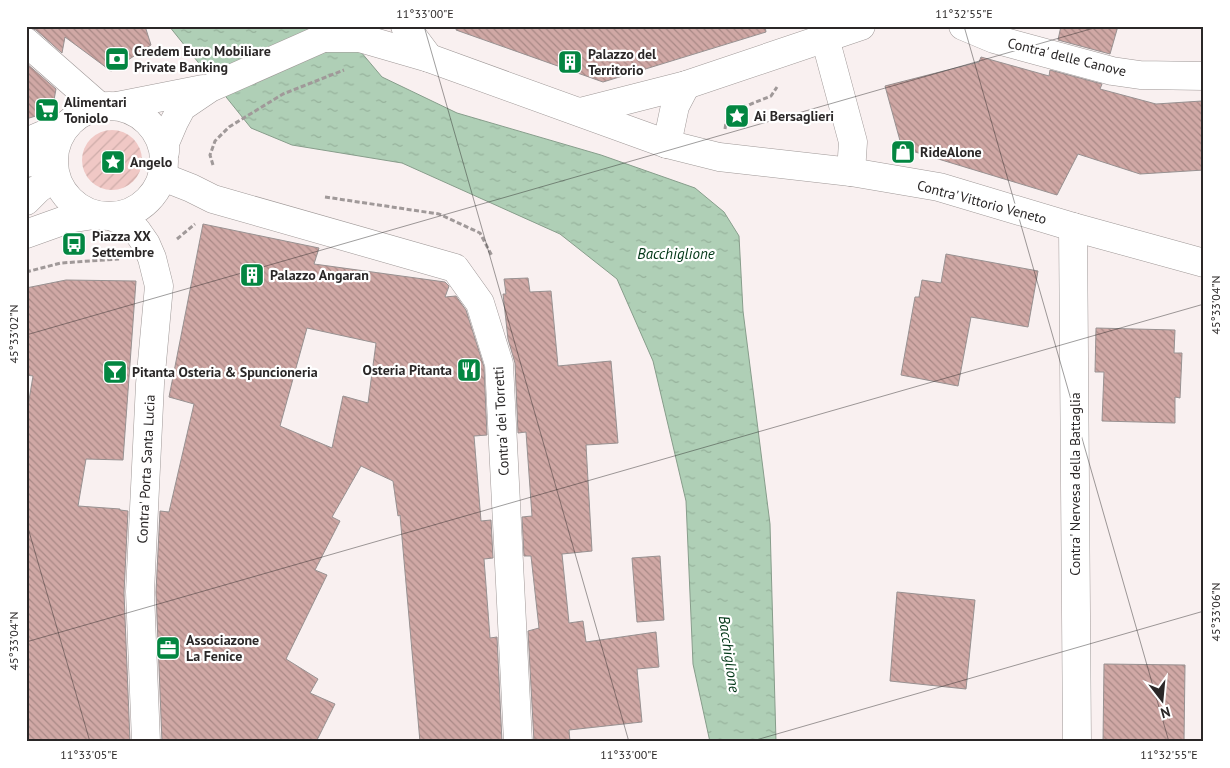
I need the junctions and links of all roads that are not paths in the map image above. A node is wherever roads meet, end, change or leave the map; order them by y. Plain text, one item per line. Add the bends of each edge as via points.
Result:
1 (405, 26) edge
2 (861, 26) edge
3 (964, 26) edge
4 (327, 32) edge
5 (825, 38) junction
6 (26, 42) edge
7 (429, 58) junction
8 (1204, 76) edge
9 (686, 85) junction
10 (108, 106) junction
11 (171, 107) junction
12 (580, 112) junction
13 (68, 124) junction
14 (26, 142) edge
15 (667, 144) junction
16 (26, 163) edge
17 (164, 165) junction
18 (54, 167) junction
19 (851, 172) junction
20 (26, 201) edge
21 (103, 216) junction
22 (1073, 227) junction
23 (26, 234) edge
24 (1204, 263) edge
25 (146, 742) edge
26 (518, 742) edge
27 (1077, 742) edge

1 - 7 street
2 - 5 street
3 - 8 street, Contra' delle Canove via 994,39 1112,71
4 - 7 street, Contra' Vittorio Veneto
4 - 11 street
5 - 9 street
5 - 19 street via 853,142
6 - 10 street
7 - 12 street, Contra' Vittorio Veneto
9 - 12 street
9 - 15 street via 675,106
10 - 11 street
10 - 13 street via 82,112
10 - 17 street via 134,111 149,121 159,135
11 - 17 street
12 - 15 street, Contra' Vittorio Veneto
13 - 14 street
13 - 18 street via 58,139
15 - 19 street, Contra' Vittorio Veneto via 719,157
16 - 18 street
17 - 21 street via 154,195 142,206 128,214
17 - 26 street, Contra' dei Torretti via 221,202 455,268 480,302 499,364
18 - 20 street
18 - 21 street via 64,194 77,207
19 - 22 street, Contra' Vittorio Veneto via 939,187
21 - 23 street via 68,219
21 - 25 street, Contra' Porta Santa Lucia via 128,223 137,231 152,258 159,286 150,384 140,592
22 - 24 street, Contra' Vittorio Veneto
22 - 27 street, Contra' Nervesa della Battaglia

